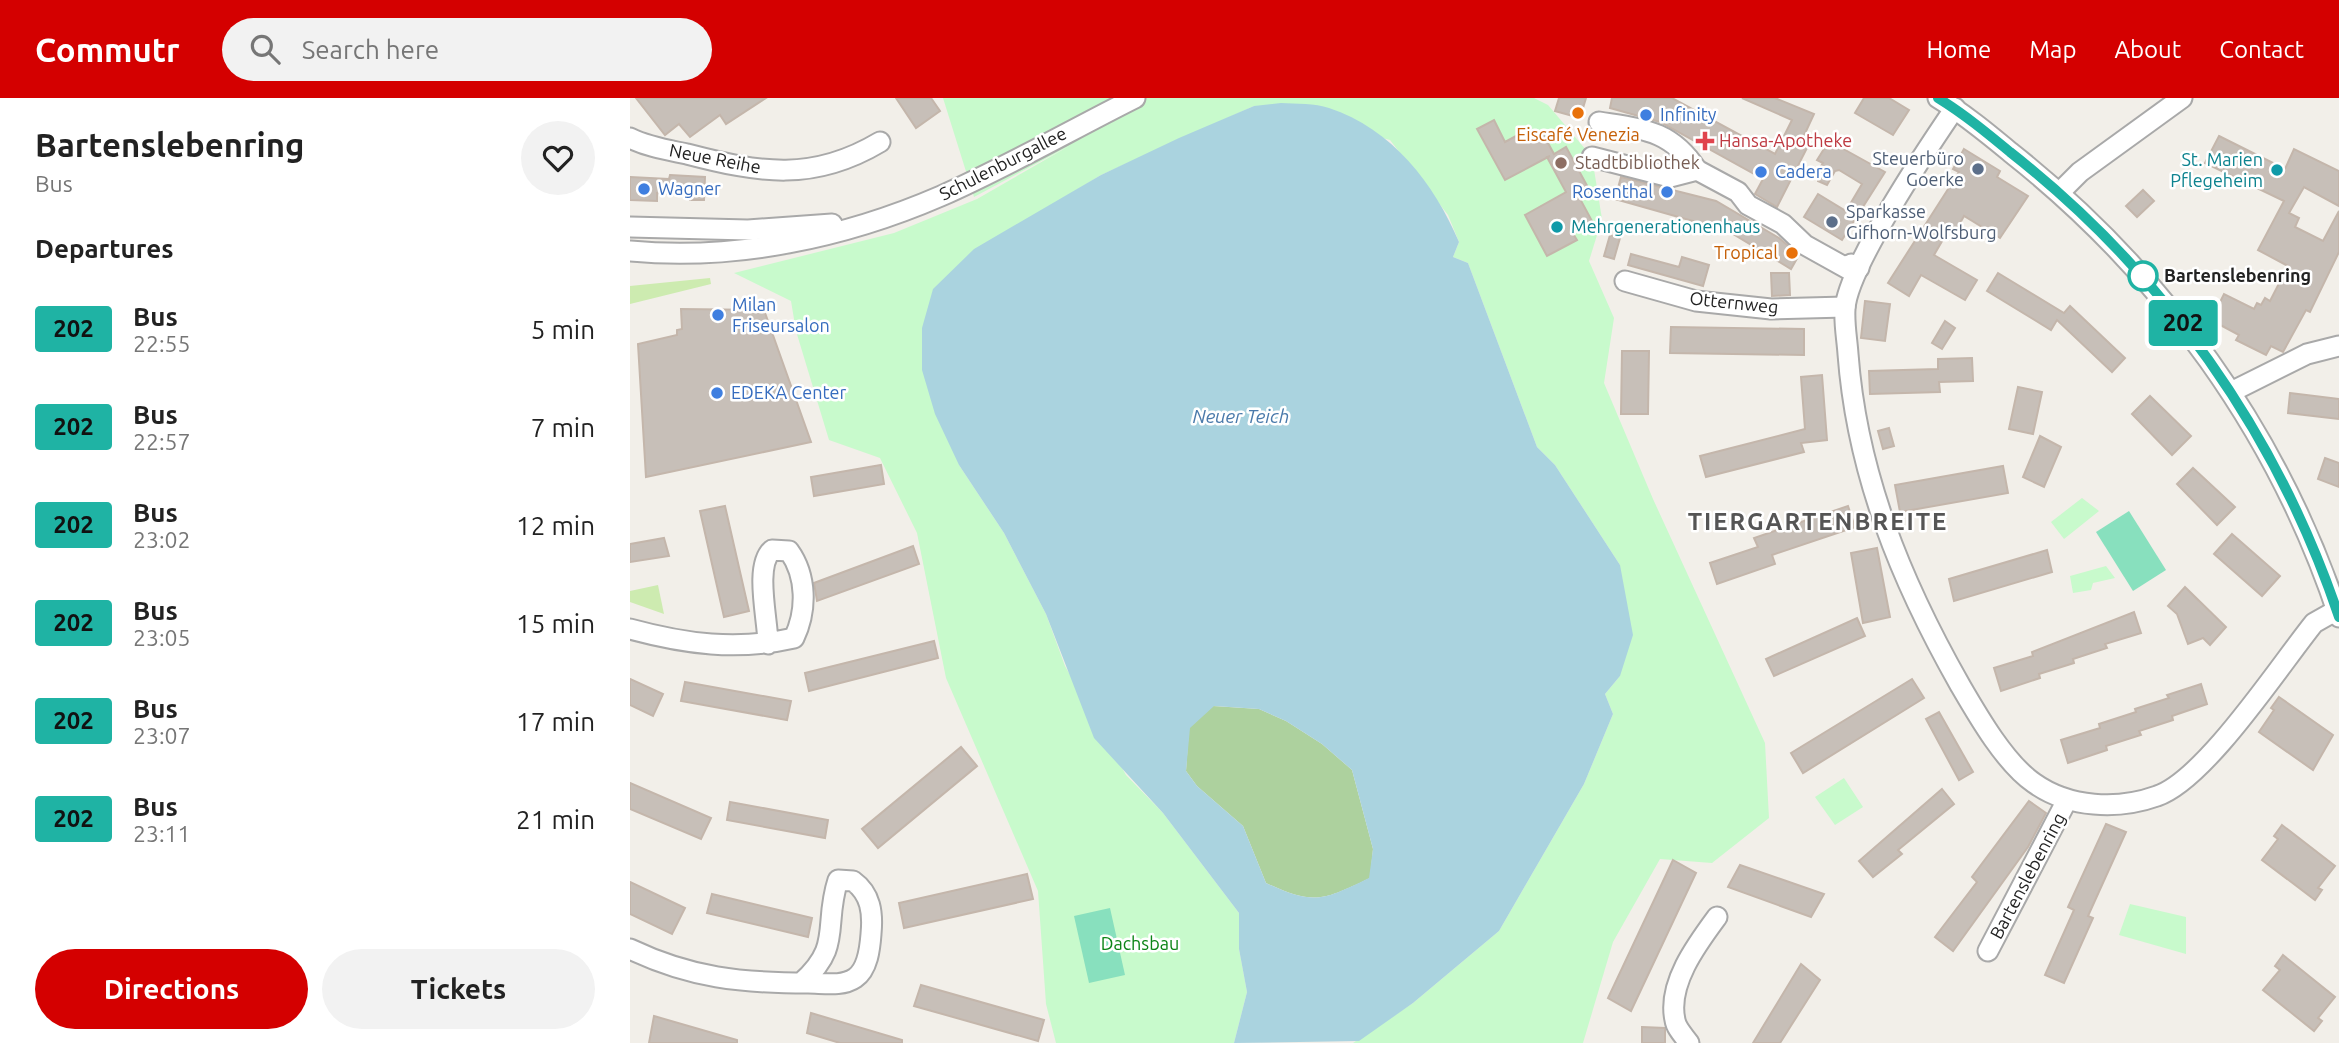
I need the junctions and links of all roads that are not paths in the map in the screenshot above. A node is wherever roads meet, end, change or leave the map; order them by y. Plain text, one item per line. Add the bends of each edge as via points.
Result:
1 (1135, 98) edge
2 (2182, 98) edge
3 (1946, 103) edge
4 (1600, 122) dead end
5 (630, 138) edge
6 (880, 142) dead end
7 (1592, 158) dead end
8 (1697, 170) junction
9 (2060, 192) junction
10 (868, 222) junction
11 (630, 227) edge
12 (635, 253) edge
13 (1859, 268) junction
14 (1625, 281) dead end
15 (1845, 307) junction
16 (2339, 346) edge
17 (2231, 392) junction
18 (2338, 613) edge
19 (630, 629) edge
20 (768, 644) dead end
21 (2067, 800) junction
22 (1717, 917) dead end
23 (630, 949) edge
24 (1988, 951) dead end
25 (801, 983) junction
26 (1689, 1043) edge

1 - 10 street, Schulenburgallee via 940,196
2 - 9 street via 2080,172
3 - 9 street
3 - 13 street, Bartenslebenring
4 - 8 street via 1646,130 1683,148
5 - 6 street, Neue Reihe via 751,168 803,170 850,159
7 - 8 street via 1670,177
8 - 13 street via 1738,192 1748,205 1783,224 1805,245 1849,269 1851,264
9 - 17 street via 2134,265
10 - 11 street, Schulenburgallee via 748,230
10 - 12 street, Schulenburgallee via 789,244
13 - 15 street, Bartenslebenring
14 - 15 street, Otternweg via 1696,301 1771,309
15 - 21 street, Bartenslebenring via 1851,398 1884,530 1930,631 1986,730 2033,783
16 - 17 street via 2307,354
17 - 18 street via 2302,522
18 - 21 street, Bartenslebenring via 2314,623 2209,757 2178,786 2124,804
19 - 20 street via 694,644
21 - 24 street, Bartenslebenring
22 - 26 street via 1699,942 1674,994 1675,1022
23 - 25 street via 666,966 737,982
25 - 25 street via 847,982 863,968 871,932 869,899 853,881 838,880 826,955

